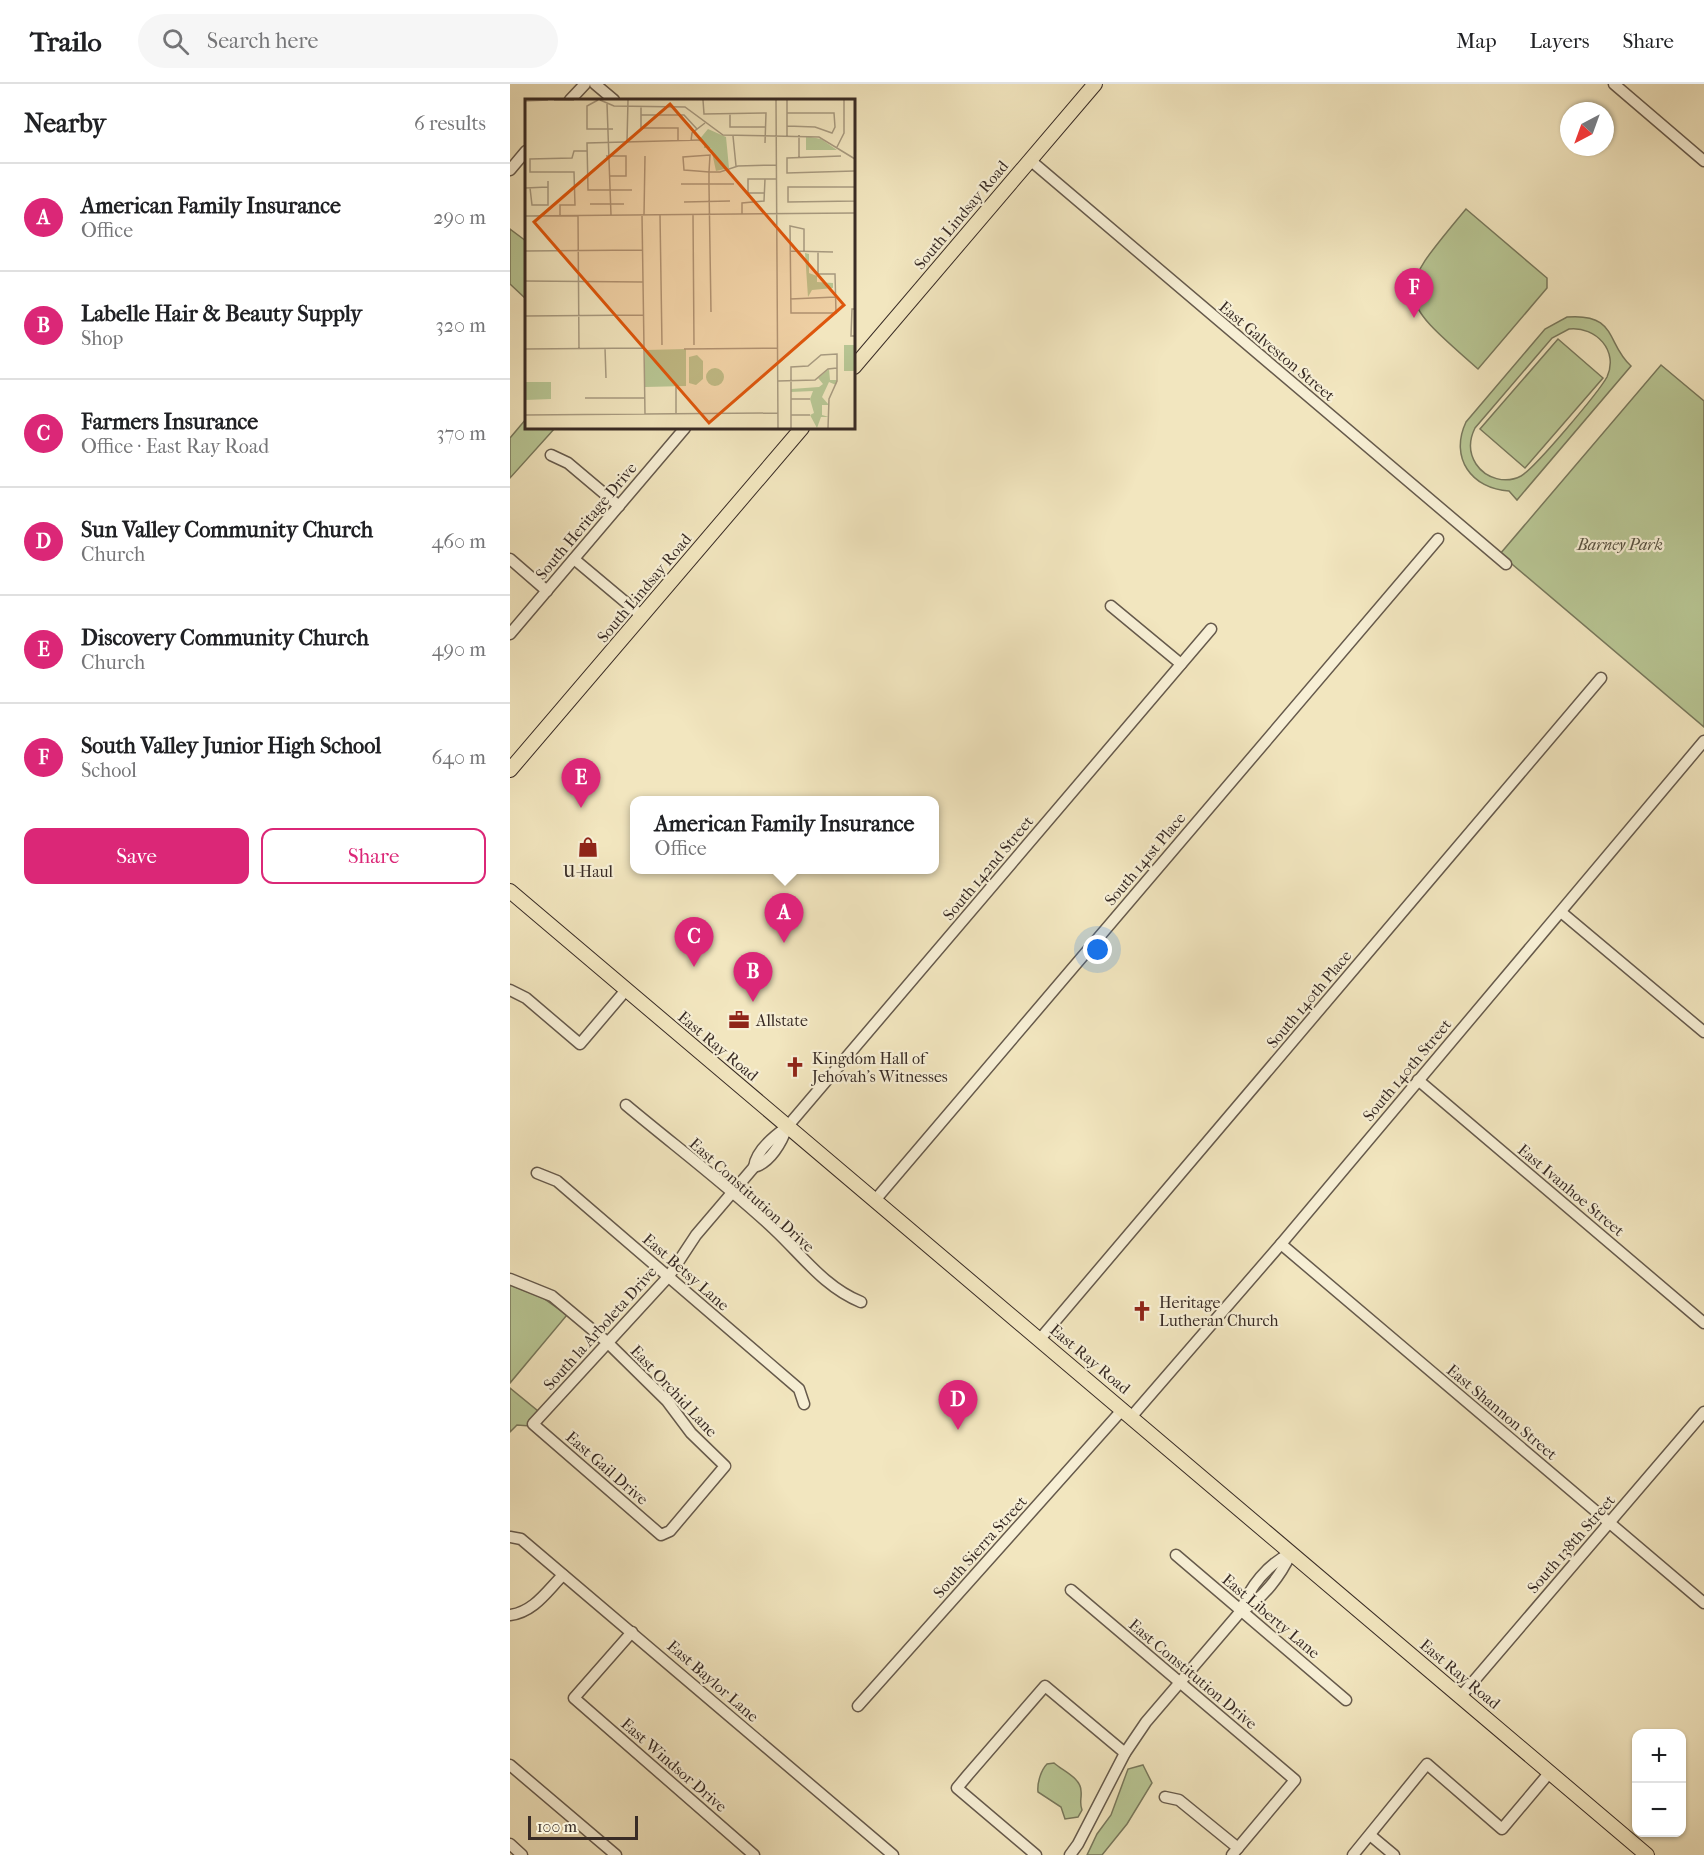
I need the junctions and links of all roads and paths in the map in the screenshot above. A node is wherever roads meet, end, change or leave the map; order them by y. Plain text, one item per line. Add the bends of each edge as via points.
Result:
1 (585, 84) edge
2 (595, 84) edge
3 (1095, 84) edge
4 (1614, 84) edge
5 (571, 99) edge
6 (613, 99) edge
7 (525, 152) edge
8 (1030, 160) junction
9 (1704, 161) edge
10 (514, 166) edge
11 (855, 366) edge
12 (684, 429) edge
13 (801, 429) edge
14 (551, 455) dead end
15 (619, 506) junction
16 (1438, 539) dead end
17 (510, 559) edge
18 (574, 559) junction
19 (1506, 564) dead end
20 (547, 591) junction
21 (1111, 606) dead end
22 (642, 616) junction
23 (1211, 629) dead end
24 (510, 634) edge
25 (1181, 664) junction
26 (1601, 678) dead end
27 (1704, 742) edge
28 (510, 770) edge
29 (510, 891) edge
30 (1561, 912) junction
31 (510, 990) edge
32 (626, 990) junction
33 (1704, 1032) edge
34 (1418, 1080) junction
35 (626, 1105) dead end
36 (788, 1127) junction
37 (537, 1173) dead end
38 (731, 1193) junction
39 (876, 1199) junction
40 (1281, 1244) junction
41 (669, 1275) junction
42 (510, 1279) edge
43 (861, 1302) dead end
44 (1704, 1323) edge
45 (1040, 1339) junction
46 (607, 1342) junction
47 (804, 1404) dead end
48 (1127, 1412) junction
49 (1704, 1412) edge
50 (533, 1424) joint
51 (1609, 1523) junction
52 (661, 1535) joint
53 (510, 1537) edge
54 (1291, 1553) junction
55 (1176, 1555) dead end
56 (563, 1575) junction
57 (1071, 1590) dead end
58 (1704, 1603) edge
59 (1241, 1611) junction
60 (510, 1615) edge
61 (632, 1632) junction
62 (1178, 1681) junction
63 (1461, 1696) junction
64 (1346, 1700) dead end
65 (858, 1706) dead end
66 (1125, 1753) junction
67 (510, 1765) edge
68 (1550, 1772) junction
69 (1165, 1797) dead end
70 (1370, 1835) junction
71 (510, 1844) edge
72 (1235, 1852) edge
73 (888, 1853) edge
74 (522, 1855) edge
75 (616, 1855) edge
76 (754, 1855) edge
77 (1036, 1855) edge
78 (1070, 1855) edge
79 (1353, 1855) edge
80 (1394, 1855) edge
81 (1646, 1855) edge

1 - 5 street
2 - 6 street
3 - 8 main road, South Lindsay Road
4 - 9 street
7 - 10 street
8 - 11 main road, South Lindsay Road
8 - 19 street, East Galveston Street
12 - 15 street, South Heritage Drive
13 - 22 main road, South Lindsay Road
14 - 15 street via 568,463
15 - 18 street, South Heritage Drive
16 - 39 street, South 141st Place
17 - 20 street
18 - 20 street, South Heritage Drive
18 - 22 street
20 - 24 street, South Heritage Drive
21 - 25 street
22 - 28 main road, South Lindsay Road
23 - 25 street, South 142nd Street
25 - 36 street, South 142nd Street
26 - 45 street, South 140th Place
27 - 30 street, South 140th Street
29 - 32 main road, East Ray Road
30 - 33 street
30 - 34 street, South 140th Street
31 - 32 street via 526,998 579,1044
32 - 36 main road, East Ray Road
34 - 40 street, South 140th Street
34 - 44 street, East Ivanhoe Street
35 - 38 street, East Constitution Drive
36 - 38 street, South la Arboleta Drive via 774,1150
36 - 39 main road, East Ray Road
37 - 41 street, East Betsy Lane via 557,1181
38 - 41 street, South la Arboleta Drive
38 - 43 street, East Constitution Drive via 815,1271 844,1295
39 - 45 main road, East Ray Road
40 - 48 street, South 140th Street
40 - 51 street, East Shannon Street
41 - 46 street, South la Arboleta Drive
41 - 47 street, East Betsy Lane via 799,1389
42 - 46 street, East Orchid Lane via 552,1296
45 - 48 main road, East Ray Road
46 - 50 street, South la Arboleta Drive
46 - 52 street, East Orchid Lane via 725,1466 670,1531
48 - 54 main road, East Ray Road
48 - 65 street, South Sierra Street
49 - 51 street, South 138th Street
50 - 52 street, East Gail Drive
51 - 58 street, East Shannon Street
51 - 63 street, South 138th Street
53 - 56 street, East Baylor Lane via 522,1539
54 - 59 street via 1284,1568 1260,1596
54 - 63 main road, East Ray Road
55 - 59 street, East Liberty Lane
56 - 60 street via 533,1607
56 - 61 street, East Baylor Lane
57 - 62 street, East Constitution Drive
59 - 62 street
59 - 64 street, East Liberty Lane
61 - 73 street, East Baylor Lane
61 - 76 street, East Windsor Drive via 574,1698
62 - 66 street
62 - 72 street, East Constitution Drive via 1295,1780
63 - 68 main road, East Ray Road
66 - 77 street via 1046,1686 957,1788
66 - 78 street
67 - 75 street
68 - 70 street via 1502,1829 1427,1764
68 - 81 main road, East Ray Road
69 - 72 street via 1179,1800
70 - 79 street
70 - 80 street
71 - 74 street

